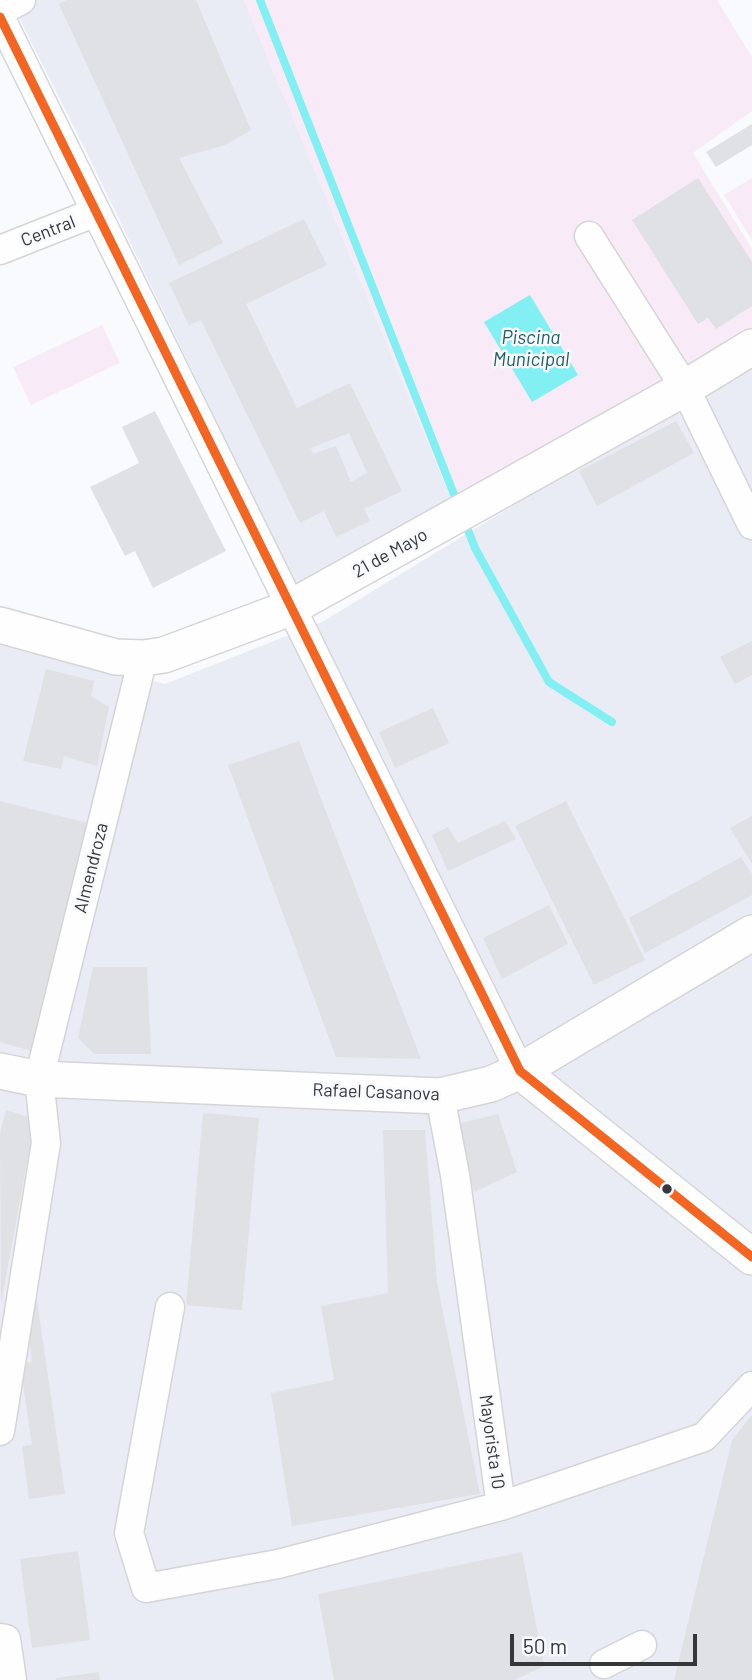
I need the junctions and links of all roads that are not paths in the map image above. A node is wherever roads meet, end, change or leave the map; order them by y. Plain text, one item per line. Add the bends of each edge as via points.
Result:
1 (21, 0) edge
2 (0, 11) edge
3 (0, 17) edge
4 (96, 212) junction
5 (589, 236) dead end
6 (0, 250) edge
7 (752, 347) edge
8 (685, 388) junction
9 (752, 525) edge
10 (290, 608) junction
11 (0, 625) edge
12 (143, 658) junction
13 (752, 933) edge
14 (520, 1071) junction
15 (0, 1072) edge
16 (39, 1079) junction
17 (440, 1096) junction
18 (752, 1256) edge
19 (170, 1307) dead end
20 (752, 1386) edge
21 (0, 1431) edge
22 (501, 1506) junction
23 (0, 1638) edge
24 (642, 1645) dead end
25 (604, 1664) dead end
26 (12, 1680) edge

1 - 2 street
3 - 4 street
4 - 6 street, Central
4 - 10 street
5 - 8 street
7 - 8 main road, 21 de Mayo
8 - 9 street
8 - 10 main road, 21 de Mayo
10 - 12 main road, 21 de Mayo via 164,655
10 - 14 street
11 - 12 main road, 21 de Mayo via 116,657
12 - 16 street, Almendroza
13 - 14 main road, Rafael Casanova
14 - 17 main road, Rafael Casanova via 491,1084
14 - 18 main road
15 - 16 main road, Rafael Casanova
16 - 17 main road, Rafael Casanova
16 - 21 street via 46,1143
17 - 22 street, Mayorista 10
19 - 22 street via 129,1533 146,1588 278,1564
20 - 22 street, Mayorista 10 via 704,1437
23 - 26 street via 6,1639
24 - 25 street

